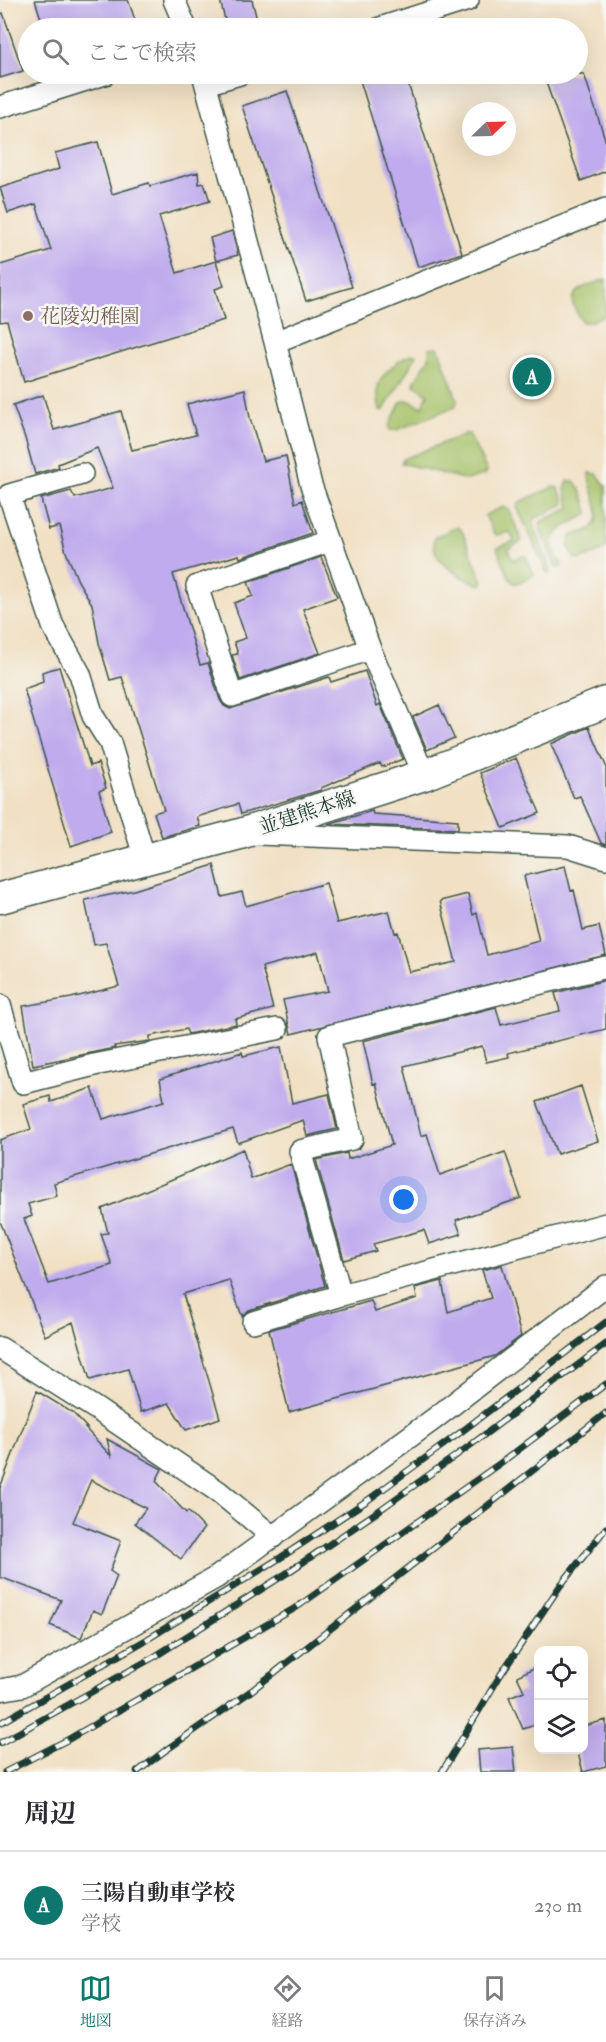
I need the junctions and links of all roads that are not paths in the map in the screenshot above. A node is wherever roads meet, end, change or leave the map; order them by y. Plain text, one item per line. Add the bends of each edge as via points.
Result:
1 (174, 0) edge
2 (468, 0) edge
3 (182, 18) edge
4 (411, 18) edge
5 (73, 84) edge
6 (206, 84) edge
7 (0, 107) edge
8 (606, 209) edge
9 (275, 342) junction
10 (82, 474) dead end
11 (330, 541) junction
12 (370, 650) junction
13 (606, 702) edge
14 (424, 775) junction
15 (240, 834) junction
16 (606, 858) edge
17 (144, 859) junction
18 (0, 898) edge
19 (606, 967) edge
20 (0, 1005) edge
21 (278, 1029) dead end
22 (606, 1224) edge
23 (606, 1286) edge
24 (341, 1295) junction
25 (253, 1322) dead end
26 (0, 1348) edge
27 (273, 1537) junction
28 (0, 1690) edge

1 - 3 street
2 - 4 street
5 - 7 street
6 - 9 street
8 - 9 street
9 - 11 street via 311,485
10 - 17 street via 9,495 53,626 80,674 93,716 110,743
11 - 12 street
11 - 12 street via 197,586 232,696
12 - 14 street
13 - 14 main road, 並建熊本線
14 - 15 main road, 並建熊本線
15 - 16 street via 568,846
15 - 17 main road, 並建熊本線
17 - 18 main road, 並建熊本線
19 - 24 street via 329,1036 352,1138 300,1151
20 - 21 street via 23,1083
22 - 24 street
23 - 27 street
24 - 25 street
26 - 27 street via 219,1492
27 - 28 street via 217,1578 22,1686

